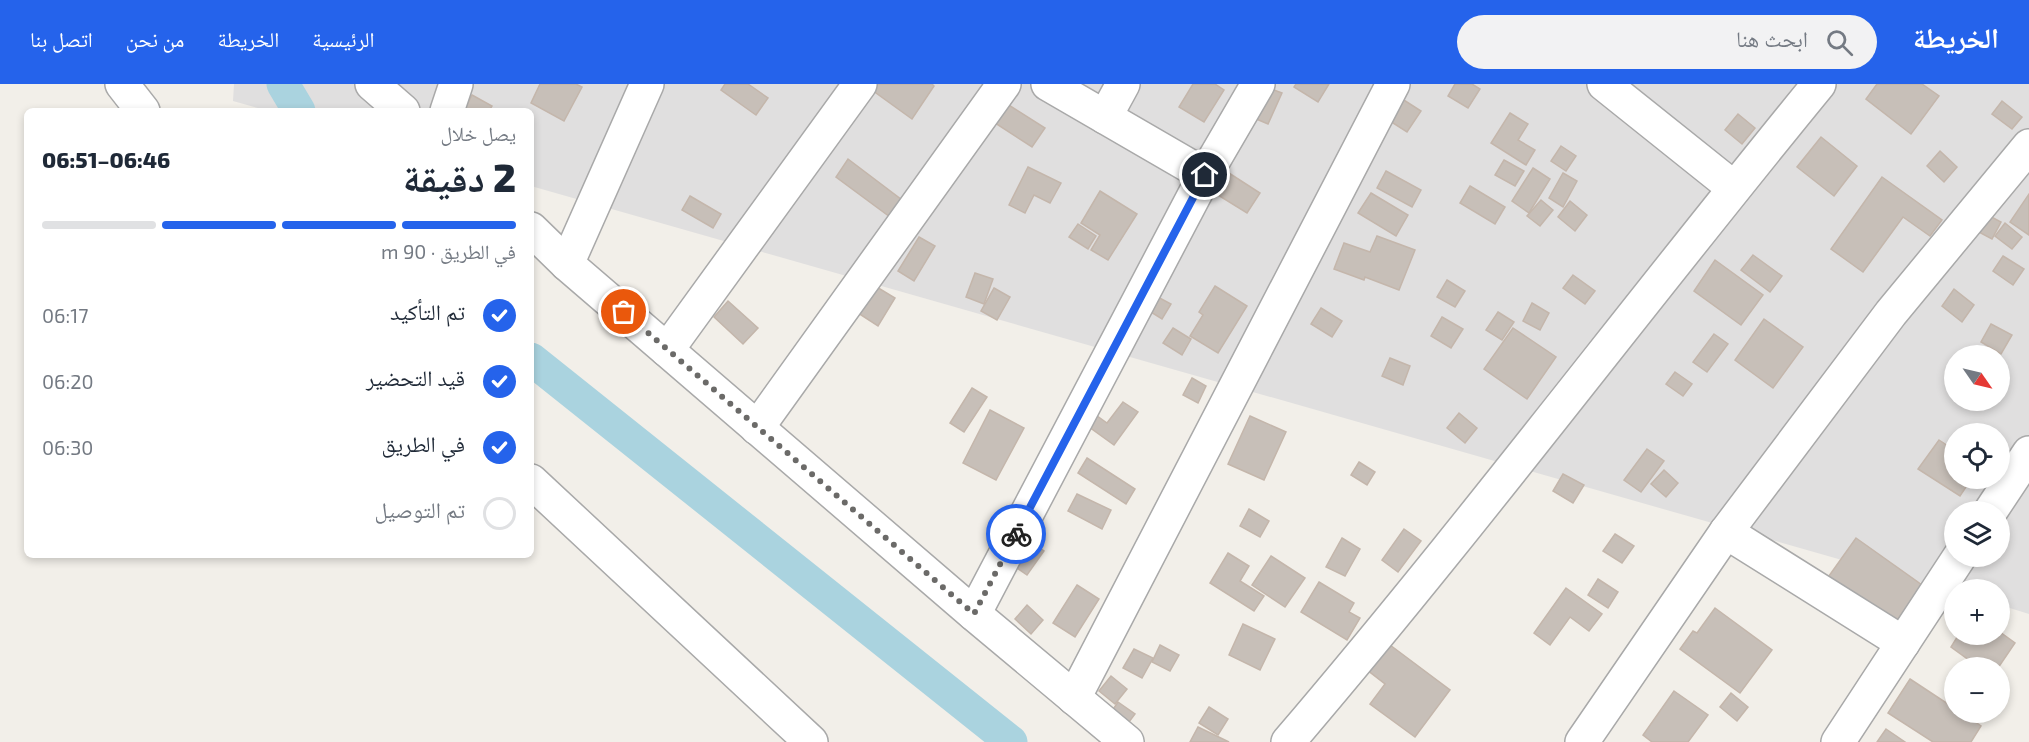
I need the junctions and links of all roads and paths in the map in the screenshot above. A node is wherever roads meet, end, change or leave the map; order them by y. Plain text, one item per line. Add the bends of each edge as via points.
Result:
1 (122, 84) edge
2 (372, 84) edge
3 (456, 84) edge
4 (647, 84) edge
5 (860, 84) edge
6 (1004, 84) edge
7 (1048, 84) edge
8 (1123, 84) edge
9 (1258, 84) edge
10 (1393, 84) edge
11 (1604, 84) edge
12 (1819, 84) edge
13 (141, 108) edge
14 (400, 108) edge
15 (448, 108) edge
16 (1105, 117) junction
17 (2029, 146) edge
18 (1205, 175) junction
19 (1734, 188) junction
20 (534, 233) edge
21 (567, 264) junction
22 (667, 350) junction
23 (757, 428) junction
24 (2029, 453) edge
25 (534, 484) edge
26 (1997, 501) edge
27 (1726, 532) junction
28 (1953, 567) edge
29 (974, 614) junction
30 (1903, 643) junction
31 (1074, 698) junction
32 (811, 742) edge
33 (1127, 742) edge
34 (1288, 742) edge
35 (1582, 742) edge
36 (1838, 742) edge

1 - 13 street
2 - 14 street
3 - 15 street
4 - 21 street
5 - 22 street
6 - 23 street
7 - 16 street
8 - 16 street
9 - 18 street
10 - 31 street
11 - 19 street
12 - 19 street
16 - 18 street
17 - 27 street via 1891,313
18 - 29 street
19 - 34 street via 1477,514
20 - 21 street
21 - 22 street
22 - 23 street
23 - 29 street
24 - 26 street
25 - 32 street
27 - 30 street
27 - 35 street
28 - 30 street
29 - 31 street
30 - 36 street
31 - 33 street

